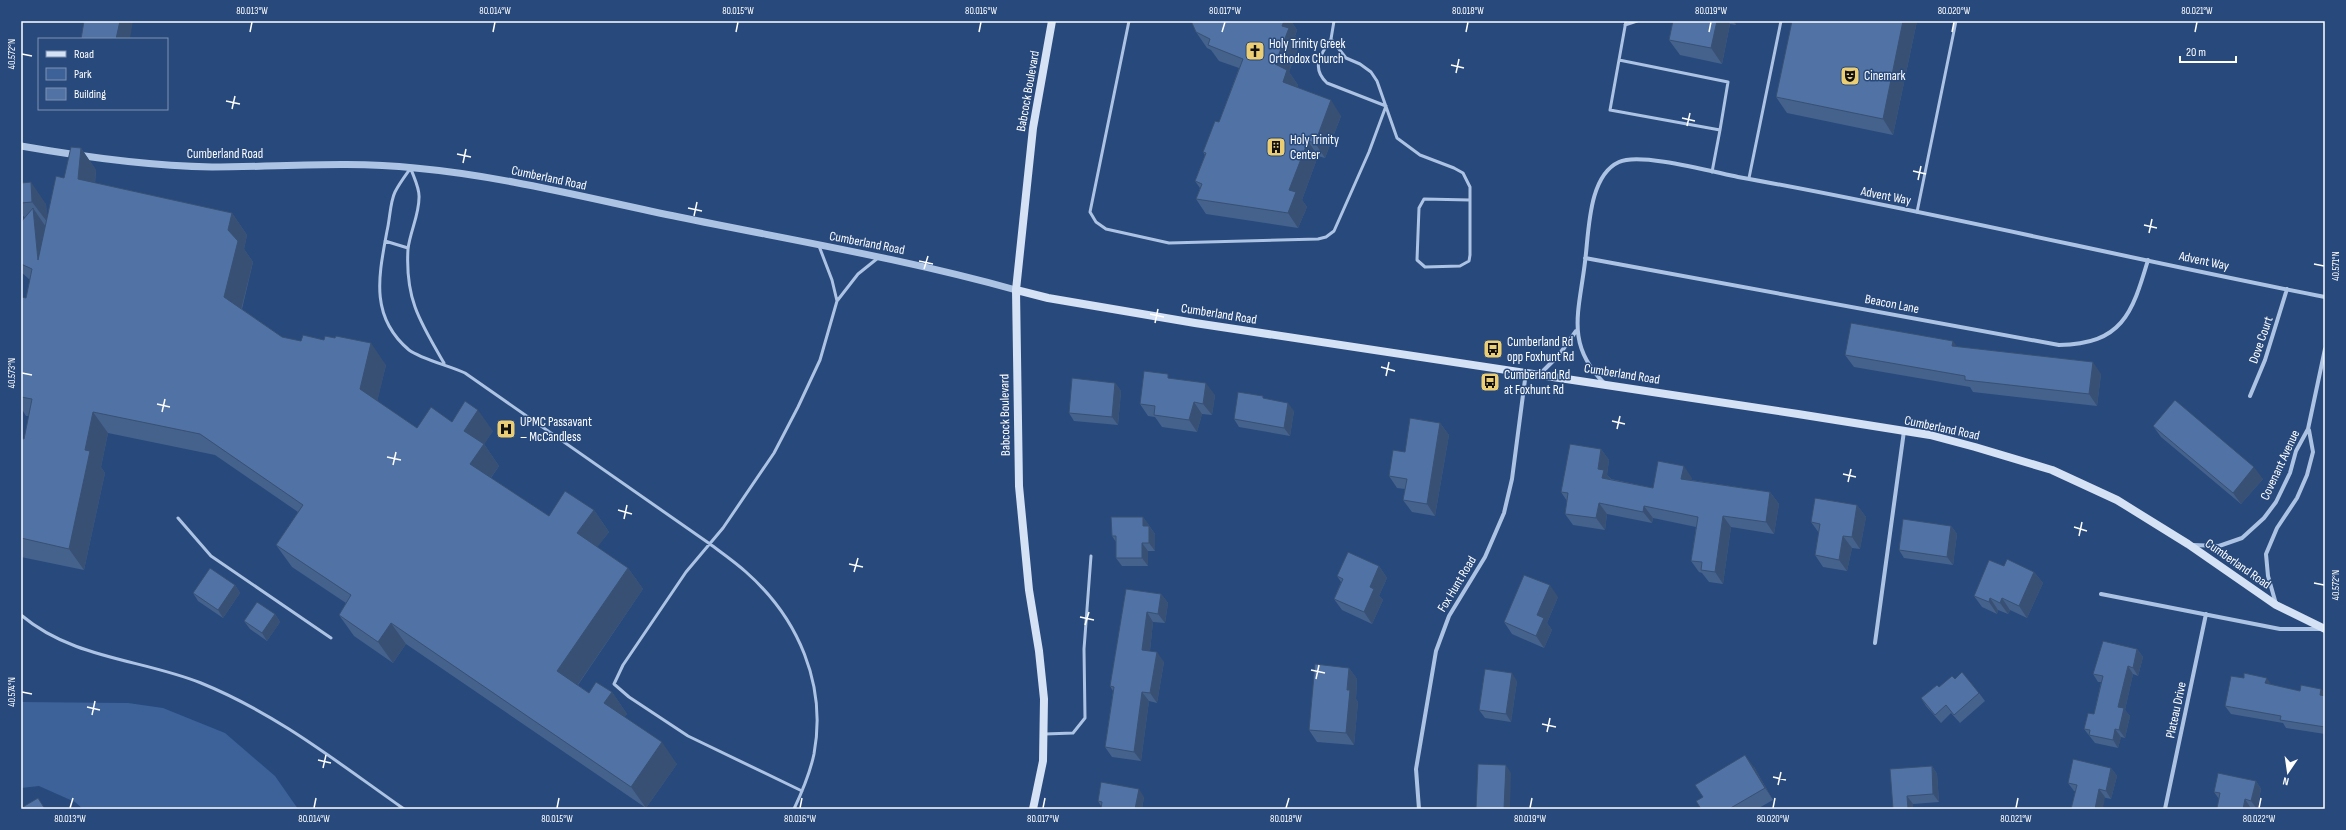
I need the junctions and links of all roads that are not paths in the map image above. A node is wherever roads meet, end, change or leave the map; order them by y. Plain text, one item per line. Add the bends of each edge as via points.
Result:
1 (1052, 21) edge
2 (1129, 21) edge
3 (1334, 21) edge
4 (1626, 21) edge
5 (1637, 21) edge
6 (1781, 21) edge
7 (1956, 21) edge
8 (1625, 25) junction
9 (1331, 39) junction
10 (1619, 60) junction
11 (1386, 106) junction
12 (1720, 130) junction
13 (21, 146) edge
14 (411, 167) junction
15 (1712, 172) junction
16 (1749, 178) junction
17 (1470, 200) junction
18 (21, 212) edge
19 (1917, 212) junction
20 (21, 231) edge
21 (385, 241) junction
22 (819, 246) junction
23 (408, 248) junction
24 (879, 257) junction
25 (1585, 258) junction
26 (2148, 260) junction
27 (2287, 289) junction
28 (1016, 290) junction
29 (2325, 297) edge
30 (836, 301) junction
31 (1576, 331) junction
32 (2325, 349) edge
33 (444, 363) junction
34 (1526, 372) junction
35 (1540, 374) junction
36 (1605, 384) junction
37 (2250, 396) dead end
38 (2308, 430) junction
39 (1904, 431) junction
40 (178, 518) dead end
41 (710, 544) junction
42 (2188, 544) junction
43 (1091, 556) dead end
44 (2101, 594) dead end
45 (2276, 605) junction
46 (2206, 614) junction
47 (21, 615) edge
48 (2324, 629) edge
49 (331, 638) dead end
50 (1875, 643) dead end
51 (1045, 734) junction
52 (802, 791) junction
53 (404, 809) edge
54 (794, 809) edge
55 (1033, 809) edge
56 (1419, 809) edge
57 (2165, 809) edge

1 - 28 main road, Babcock Boulevard via 1033,128
2 - 11 lane via 1090,212 1096,222 1106,229 1169,243 1326,237 1338,224
3 - 9 lane
4 - 8 lane
5 - 8 lane
6 - 16 lane
7 - 19 lane
8 - 10 lane
9 - 11 lane via 1346,58 1371,72
9 - 11 lane via 1317,64 1321,78 1327,83
10 - 12 lane via 1728,82
10 - 12 lane via 1610,110
11 - 17 lane via 1397,138 1420,155 1463,173 1470,186
12 - 15 lane
13 - 14 street, Cumberland Road via 154,165
14 - 21 lane via 394,193
14 - 22 street, Cumberland Road via 503,180
14 - 23 lane via 420,198
15 - 16 street, Advent Way
15 - 25 street, Advent Way via 1631,158 1610,167 1602,177 1591,209
16 - 19 street, Advent Way
17 - 17 lane via 1469,261 1460,266 1421,265 1417,260 1418,208 1421,201
18 - 20 lane
19 - 26 street, Advent Way
21 - 23 lane
21 - 33 lane via 379,274 379,296 383,313 398,339 410,351
22 - 24 street, Cumberland Road
22 - 30 lane via 832,280
23 - 33 lane via 408,277 412,303
24 - 28 street, Cumberland Road via 975,278
24 - 30 lane via 858,274
25 - 26 street, Beacon Lane via 2059,345 2077,345 2092,341 2107,335 2120,325 2135,301
25 - 31 street, Advent Way
26 - 27 street, Advent Way
27 - 29 street, Advent Way
27 - 37 street, Dove Court via 2268,353
28 - 34 main road, Cumberland Road via 1048,298 1195,323
28 - 51 main road, Babcock Boulevard via 1018,486 1028,590 1039,651
30 - 41 lane via 820,360 774,453
31 - 35 street, Advent Way via 1559,355
31 - 36 street, Advent Way via 1586,363
32 - 38 street, Covenant Avenue
33 - 41 lane via 465,373
34 - 35 main road, Cumberland Road
34 - 56 street, Fox Hunt Road via 1512,479 1504,513 1485,557 1449,616 1436,651 1416,769
35 - 36 main road, Cumberland Road
36 - 39 main road, Cumberland Road
38 - 42 street, Covenant Avenue via 2296,451 2290,473 2276,502 2249,533 2219,546
38 - 45 street, Covenant Avenue via 2312,452 2307,475 2297,498 2277,528 2266,554 2268,576
39 - 42 main road, Cumberland Road via 1975,446 2052,470 2117,500
39 - 50 street
40 - 49 lane via 211,556
41 - 52 lane via 746,571 763,588 794,629 806,653 813,677 817,710 814,755
41 - 52 lane via 694,560 677,584 623,665 614,684 629,697 688,736
42 - 45 main road, Cumberland Road
43 - 51 lane via 1084,649 1086,718 1073,733
44 - 46 street
45 - 48 main road, Cumberland Road
46 - 48 street via 2280,629
46 - 57 street, Plateau Drive
47 - 53 lane via 48,635 88,651 199,682 238,699 276,719
51 - 55 main road, Babcock Boulevard via 1043,761
52 - 54 lane

